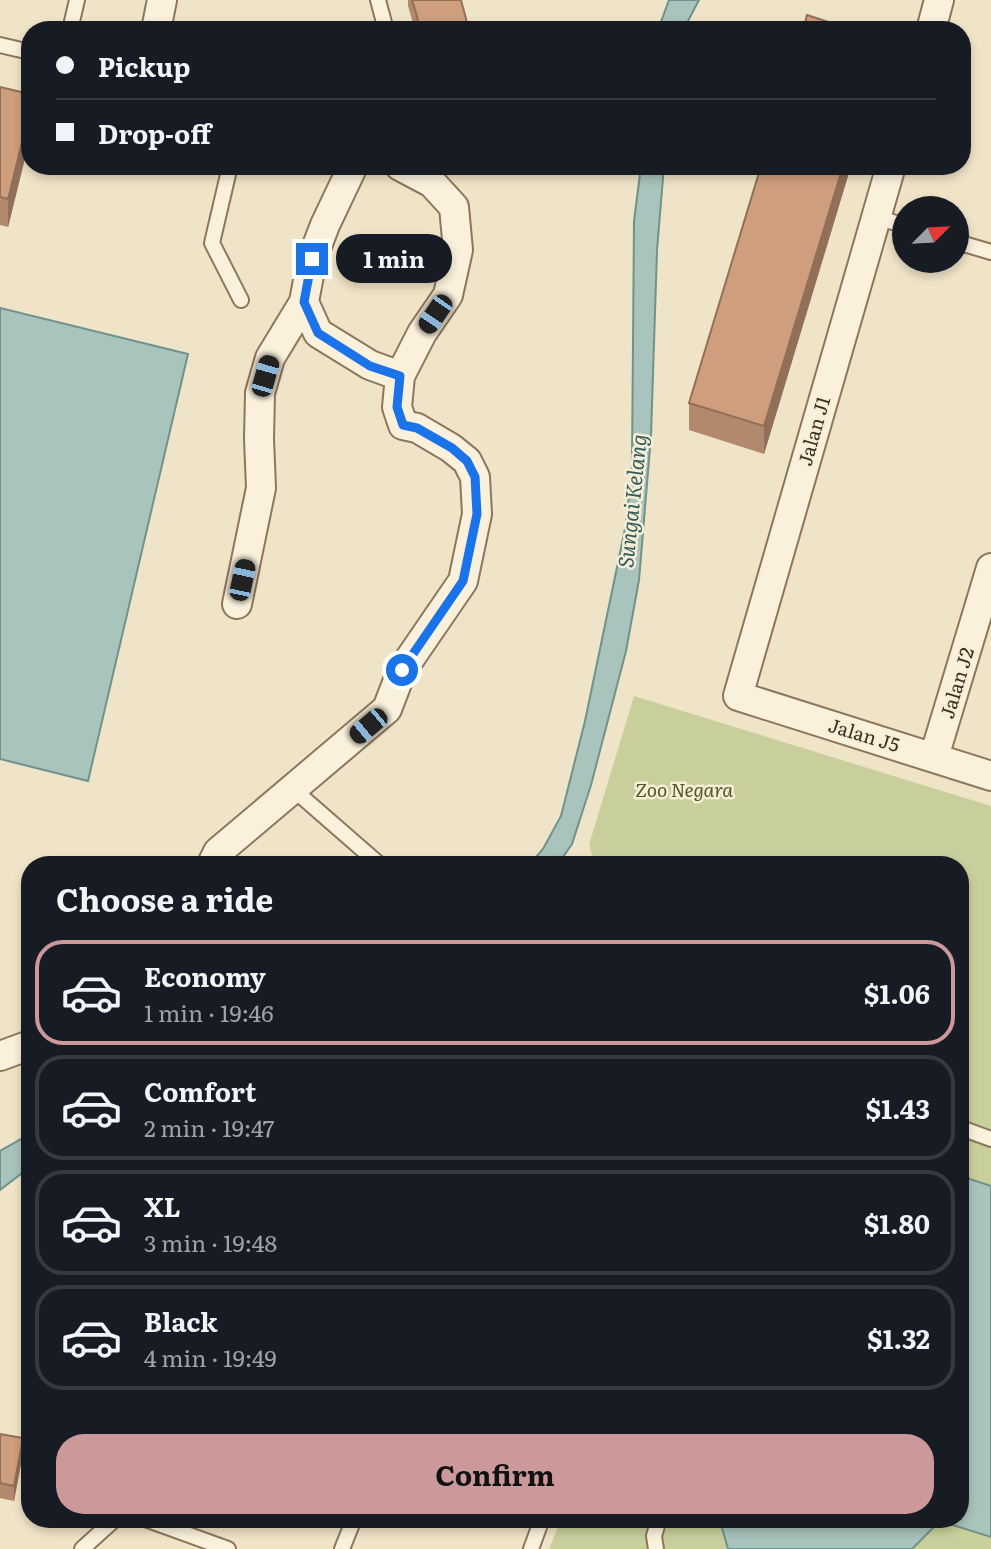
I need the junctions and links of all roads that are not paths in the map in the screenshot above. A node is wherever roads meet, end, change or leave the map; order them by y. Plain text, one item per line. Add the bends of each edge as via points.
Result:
1 (77, 0) edge
2 (162, 0) edge
3 (378, 0) edge
4 (939, 0) edge
5 (72, 21) edge
6 (158, 21) edge
7 (384, 21) edge
8 (933, 21) edge
9 (0, 45) edge
10 (21, 50) edge
11 (228, 175) edge
12 (349, 175) edge
13 (417, 175) edge
14 (889, 175) edge
15 (877, 217) junction
16 (892, 222) edge
17 (970, 246) edge
18 (991, 252) edge
19 (242, 300) dead end
20 (304, 302) junction
21 (400, 376) junction
22 (991, 568) edge
23 (237, 604) dead end
24 (738, 696) joint
25 (934, 757) junction
26 (991, 776) edge
27 (293, 789) junction
28 (216, 856) edge
29 (370, 856) edge
30 (21, 1048) edge
31 (0, 1056) edge
32 (969, 1131) edge
33 (991, 1139) edge
34 (105, 1528) edge
35 (170, 1528) edge
36 (350, 1528) edge
37 (539, 1528) edge
38 (656, 1528) edge
39 (82, 1549) edge
40 (228, 1549) edge
41 (342, 1549) edge
42 (531, 1549) edge
43 (656, 1549) edge

1 - 5 lane
2 - 6 street
3 - 7 lane
4 - 8 street
9 - 10 lane
11 - 19 lane via 212,243
12 - 20 street via 312,259
13 - 21 street via 432,183 454,207 458,250 448,295
14 - 15 street, Jalan J1
15 - 16 lane
15 - 24 street, Jalan J1
17 - 18 lane
20 - 21 street via 318,333 370,366
20 - 23 street via 270,358 260,393 261,488
21 - 27 street via 397,407 403,425 452,448 467,461 475,477 477,514 463,581 402,670 387,709
22 - 25 street, Jalan J2
24 - 25 street, Jalan J5
25 - 26 street, Jalan J5
27 - 28 street
27 - 29 lane
30 - 31 street
32 - 33 lane
34 - 39 lane
35 - 40 lane
36 - 41 lane
37 - 42 lane
38 - 43 lane

